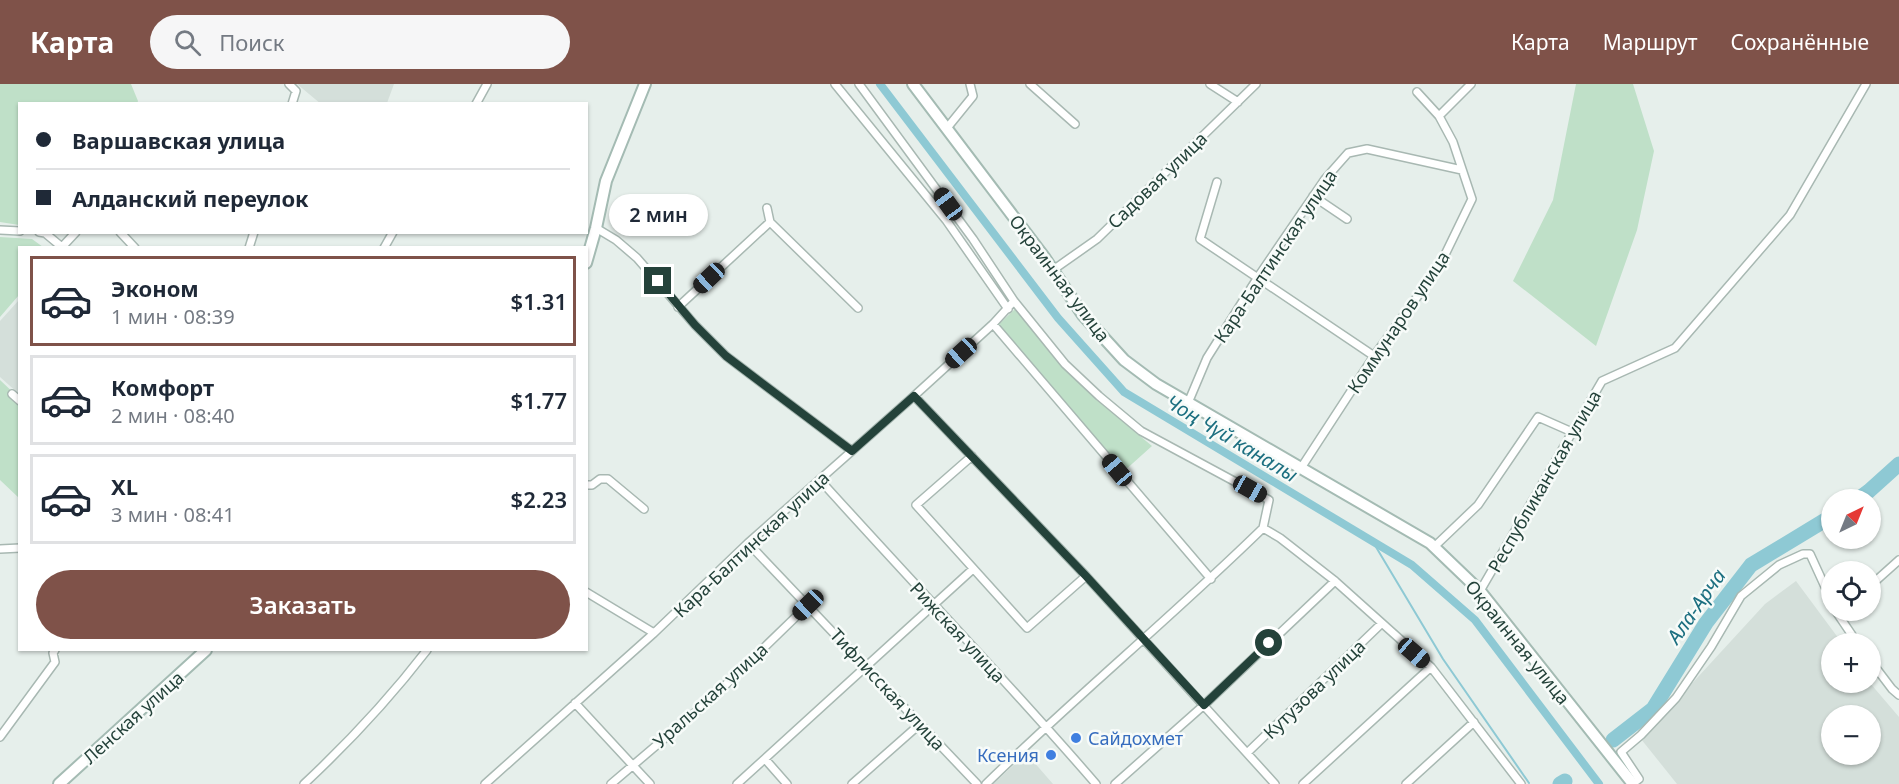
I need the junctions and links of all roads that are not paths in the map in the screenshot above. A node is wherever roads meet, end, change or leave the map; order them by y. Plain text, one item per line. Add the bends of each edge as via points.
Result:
1 (289, 84) edge
2 (487, 84) edge
3 (645, 84) edge
4 (835, 84) edge
5 (859, 84) edge
6 (913, 84) edge
7 (970, 84) edge
8 (1030, 84) edge
9 (1210, 84) edge
10 (1256, 84) edge
11 (1471, 84) edge
12 (1866, 84) edge
13 (1417, 92) dead end
14 (293, 102) edge
15 (477, 102) edge
16 (1238, 102) junction
17 (1439, 116) junction
18 (1075, 124) dead end
19 (946, 128) junction
20 (1462, 170) junction
21 (1217, 182) dead end
22 (1313, 196) junction
23 (767, 208) dead end
24 (1347, 219) dead end
25 (770, 222) junction
26 (596, 228) junction
27 (0, 230) edge
28 (18, 231) edge
29 (46, 234) edge
30 (74, 234) edge
31 (122, 234) edge
32 (61, 246) edge
33 (63, 246) edge
34 (133, 246) edge
35 (588, 256) edge
36 (1053, 270) junction
37 (1258, 277) junction
38 (1014, 301) junction
39 (678, 307) junction
40 (858, 308) dead end
41 (1008, 309) junction
42 (993, 324) junction
43 (1374, 356) junction
44 (12, 394) dead end
45 (914, 396) junction
46 (18, 399) edge
47 (1188, 403) junction
48 (1572, 432) junction
49 (852, 451) junction
50 (972, 456) junction
51 (1301, 468) junction
52 (820, 480) junction
53 (588, 485) edge
54 (644, 509) dead end
55 (1263, 528) junction
56 (748, 543) junction
57 (18, 548) edge
58 (1434, 548) junction
59 (0, 549) edge
60 (1899, 560) edge
61 (973, 569) junction
62 (1086, 576) junction
63 (1881, 576) edge
64 (1821, 578) edge
65 (1211, 579) junction
66 (1335, 581) junction
67 (1480, 591) junction
68 (588, 593) edge
69 (808, 605) junction
70 (933, 606) junction
71 (1381, 624) junction
72 (654, 633) junction
73 (1144, 639) junction
74 (54, 651) edge
75 (206, 651) edge
76 (426, 651) edge
77 (867, 667) junction
78 (1431, 667) junction
79 (1881, 674) edge
80 (1899, 681) edge
81 (1892, 689) junction
82 (1899, 695) edge
83 (575, 703) junction
84 (1204, 705) junction
85 (1474, 722) junction
86 (920, 724) junction
87 (1046, 726) junction
88 (0, 736) edge
89 (1247, 753) junction
90 (765, 759) junction
91 (632, 764) junction
92 (59, 784) edge
93 (304, 784) edge
94 (485, 784) edge
95 (611, 784) edge
96 (650, 784) edge
97 (737, 784) edge
98 (787, 784) edge
99 (852, 784) edge
100 (977, 784) edge
101 (986, 784) edge
102 (1096, 784) edge
103 (1115, 784) edge
104 (1275, 784) edge
105 (1303, 784) edge
106 (1406, 784) edge
107 (1521, 784) edge
108 (1632, 784) edge

1 - 14 street via 296,91
2 - 15 street
3 - 26 street via 606,181
4 - 41 street via 946,220
5 - 38 street
6 - 19 street, Окраинная улица
7 - 19 street via 973,96
8 - 18 street
9 - 16 street
10 - 16 street, Садовая улица
11 - 17 street
12 - 48 street, Республиканская улица via 1790,216 1675,348 1602,381
13 - 17 street, Коммунаров улица
16 - 36 street, Садовая улица via 1097,239
17 - 20 street, Коммунаров улица
19 - 36 street, Окраинная улица
20 - 22 street, Кара-Балтинская улица via 1367,149 1348,153
20 - 43 street, Коммунаров улица via 1472,199 1439,267
21 - 37 street via 1200,239
22 - 24 street
22 - 37 street, Кара-Балтинская улица
23 - 25 street
25 - 39 street
25 - 40 street
26 - 35 street
26 - 39 street via 637,258
27 - 28 street
29 - 32 street
30 - 33 street
31 - 34 street
36 - 47 street, Окраинная улица via 1083,315 1124,360
37 - 43 street
37 - 47 street, Кара-Балтинская улица via 1207,358
38 - 41 street, Кара-Балтинская улица
38 - 55 street via 1065,364 1141,431 1269,500
39 - 49 street via 726,356
41 - 42 street, Кара-Балтинская улица
42 - 45 street, Кара-Балтинская улица
42 - 65 street
43 - 51 street, Коммунаров улица
44 - 46 street
45 - 49 street, Кара-Балтинская улица
45 - 50 street
47 - 51 street, Окраинная улица
48 - 58 street via 1538,417 1478,506
48 - 67 street, Республиканская улица
49 - 52 street, Кара-Балтинская улица
50 - 61 street via 916,505
50 - 62 street
51 - 58 street, Окраинная улица
52 - 56 street, Кара-Балтинская улица
52 - 70 street, Рижская улица
53 - 54 street via 608,479
55 - 65 street
55 - 66 street
56 - 69 street, Тифлисская улица
56 - 72 street, Кара-Балтинская улица
57 - 59 street
58 - 67 street, Окраинная улица
60 - 63 street
61 - 62 street via 1028,628
61 - 70 street
62 - 73 street
64 - 108 street via 1810,554 1803,554 1779,565 1741,596 1676,698 1621,752 1638,779
65 - 73 street
66 - 71 street
66 - 84 street
67 - 108 street, Окраинная улица
68 - 72 street
69 - 77 street, Тифлисская улица
69 - 91 street, Уральская улица via 712,698
70 - 77 street
70 - 87 street, Рижская улица
71 - 78 street
71 - 89 street, Кутузова улица
72 - 83 street, Кара-Балтинская улица
73 - 84 street
73 - 87 street
74 - 88 street via 55,662
75 - 92 street, Ленская улица
76 - 93 street via 344,747
77 - 86 street, Тифлисская улица
77 - 90 street
78 - 85 street
78 - 105 street
79 - 81 street
80 - 81 street
81 - 82 street
83 - 91 street
83 - 94 street, Кара-Балтинская улица
84 - 89 street
84 - 103 street
85 - 106 street
85 - 107 street
86 - 99 street
86 - 100 street, Тифлисская улица
87 - 101 street
87 - 102 street, Рижская улица
89 - 104 street
90 - 97 street
90 - 98 street
91 - 95 street, Уральская улица
91 - 96 street

